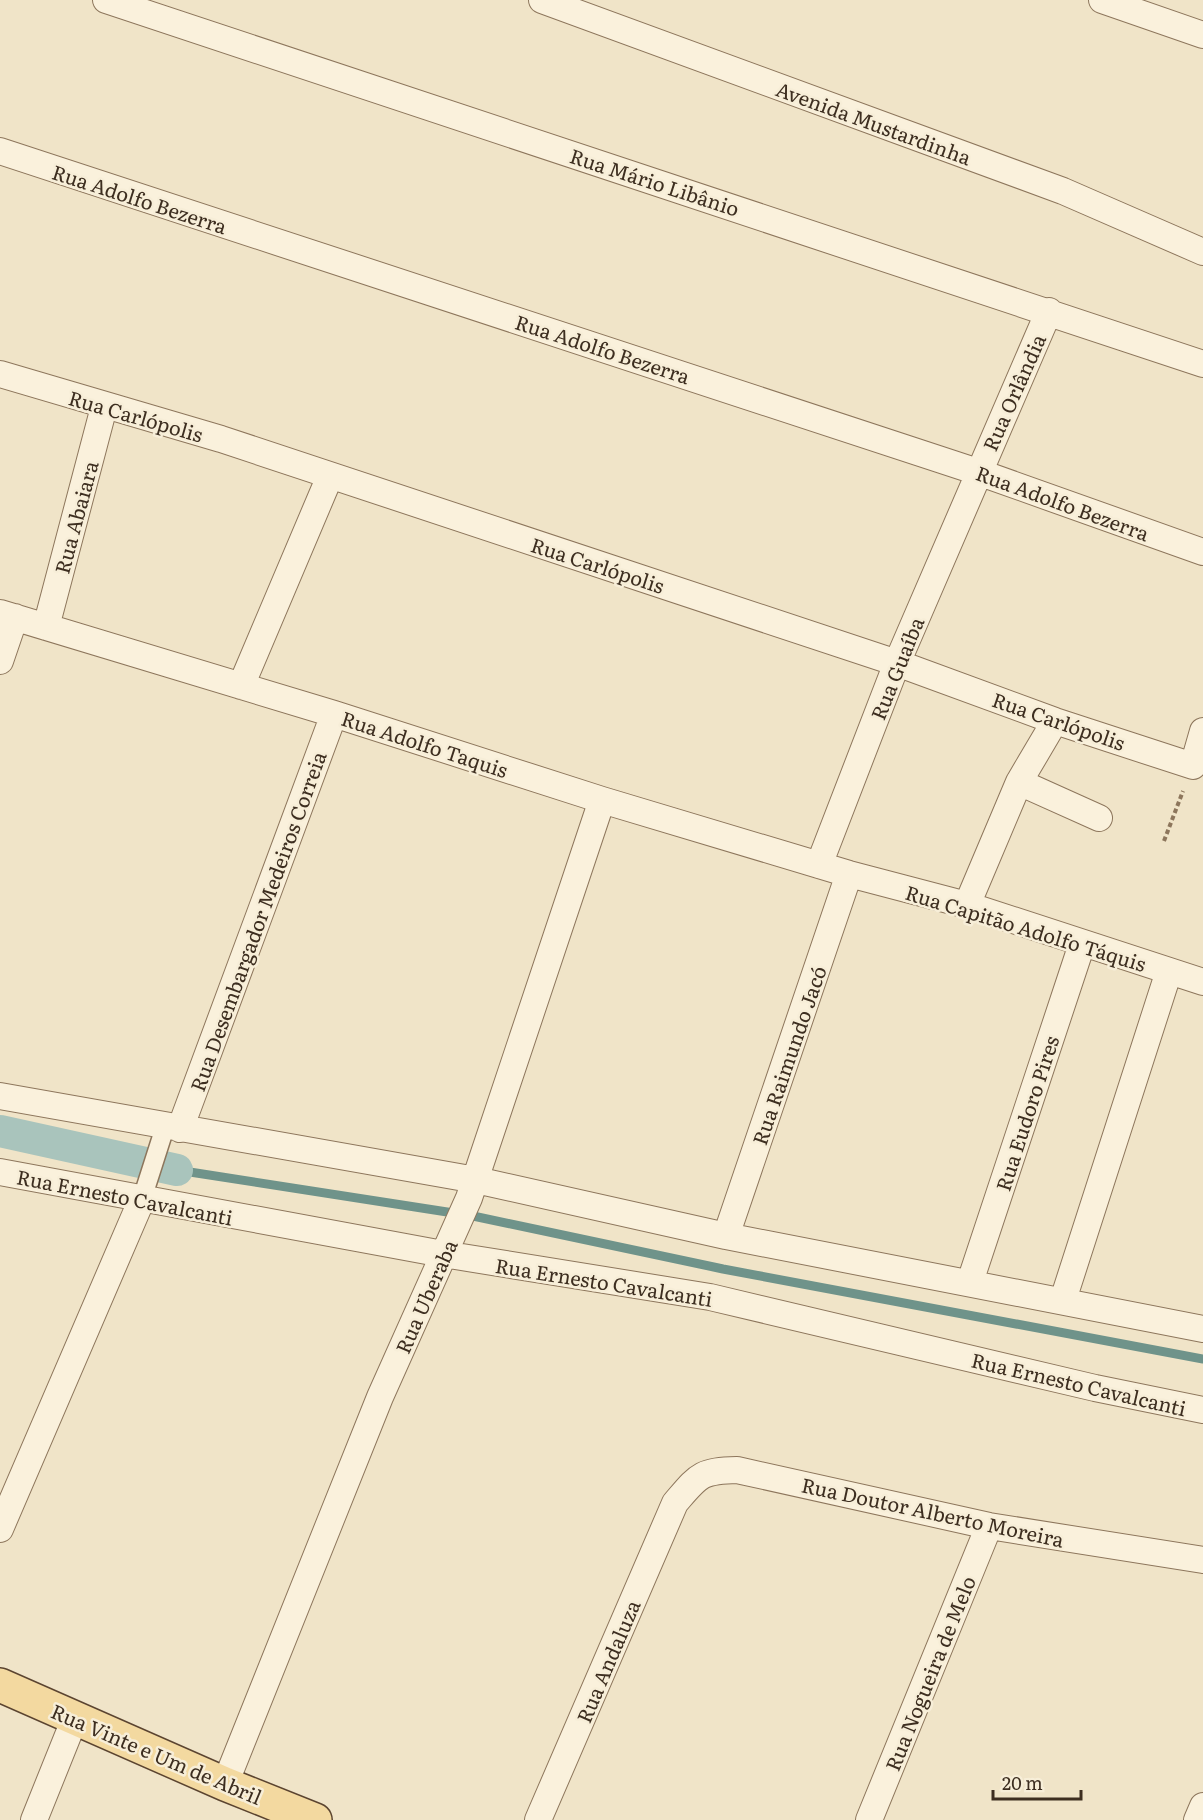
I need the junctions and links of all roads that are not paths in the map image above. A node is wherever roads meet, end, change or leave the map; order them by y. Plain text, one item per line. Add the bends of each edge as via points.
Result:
1 (106, 0) edge
2 (542, 0) edge
3 (1102, 0) edge
4 (1203, 35) edge
5 (0, 151) edge
6 (1203, 252) edge
7 (1049, 311) junction
8 (1203, 364) edge
9 (0, 374) edge
10 (104, 406) junction
11 (978, 472) junction
12 (330, 476) junction
13 (1203, 552) edge
14 (7, 615) edge
15 (46, 627) junction
16 (0, 662) edge
17 (897, 663) junction
18 (241, 686) junction
19 (334, 714) junction
20 (1055, 721) junction
21 (1203, 731) edge
22 (1019, 782) junction
23 (602, 800) junction
24 (1099, 818) dead end
25 (819, 865) junction
26 (849, 874) junction
27 (967, 905) junction
28 (1082, 944) junction
29 (1169, 971) junction
30 (1203, 982) edge
31 (0, 1096) edge
32 (169, 1131) junction
33 (0, 1172) edge
34 (472, 1189) junction
35 (142, 1199) junction
36 (726, 1236) junction
37 (446, 1249) junction
38 (970, 1282) junction
39 (1063, 1300) junction
40 (1203, 1329) edge
41 (1203, 1410) edge
42 (675, 1503) joint
43 (989, 1526) junction
44 (0, 1530) edge
45 (1203, 1560) edge
46 (0, 1685) edge
47 (75, 1718) junction
48 (225, 1784) junction
49 (1203, 1806) edge
50 (34, 1820) edge
51 (315, 1820) edge
52 (538, 1820) edge
53 (869, 1820) edge
54 (1197, 1820) edge

1 - 7 street, Rua Mário Libânio
2 - 6 street, Avenida Mustardinha via 1062,191
3 - 4 street
5 - 11 street, Rua Adolfo Bezerra
7 - 8 street, Rua Mário Libânio
7 - 11 street, Rua Orlândia
9 - 10 street, Rua Carlópolis
10 - 12 street, Rua Carlópolis via 221,439
10 - 15 street, Rua Abaiara
11 - 13 street, Rua Adolfo Bezerra
11 - 17 street, Rua Guaíba
12 - 17 street, Rua Carlópolis
12 - 18 street
14 - 15 street, Rua Adolfo Taquis
14 - 16 street
15 - 18 street, Rua Adolfo Taquis
17 - 20 street, Rua Carlópolis
17 - 25 street, Rua Guaíba
18 - 19 street, Rua Adolfo Taquis
19 - 23 street, Rua Adolfo Taquis
19 - 32 street, Rua Desembargador Medeiros Correia
20 - 21 street, Rua Carlópolis via 1193,766
20 - 22 street
22 - 24 street
22 - 27 street
23 - 25 street, Rua Adolfo Taquis
23 - 34 street, Rua Uberaba
25 - 26 street, Rua Adolfo Taquis
26 - 27 street, Rua Capitão Adolfo Táquis
26 - 36 street, Rua Raimundo Jacó
27 - 28 street, Rua Capitão Adolfo Táquis
28 - 29 street, Rua Capitão Adolfo Táquis
28 - 38 street, Rua Eudoro Pires
29 - 30 street, Rua Capitão Adolfo Táquis
29 - 39 street
31 - 32 street
32 - 34 street
32 - 35 street
33 - 35 street, Rua Ernesto Cavalcanti
34 - 36 street
34 - 37 street, Rua Uberaba
35 - 37 street, Rua Ernesto Cavalcanti
35 - 44 street
36 - 38 street
37 - 41 street, Rua Ernesto Cavalcanti via 710,1297
37 - 48 street, Rua Uberaba via 380,1396
38 - 39 street
39 - 40 street
42 - 43 street, Rua Doutor Alberto Moreira via 709,1471 737,1470
42 - 52 street, Rua Andaluza
43 - 45 street, Rua Doutor Alberto Moreira
43 - 53 street, Rua Nogueira de Melo
46 - 47 main road, Rua Vinte e Um de Abril
47 - 48 main road, Rua Vinte e Um de Abril
47 - 50 street
48 - 51 main road, Rua Vinte e Um de Abril
49 - 54 street

